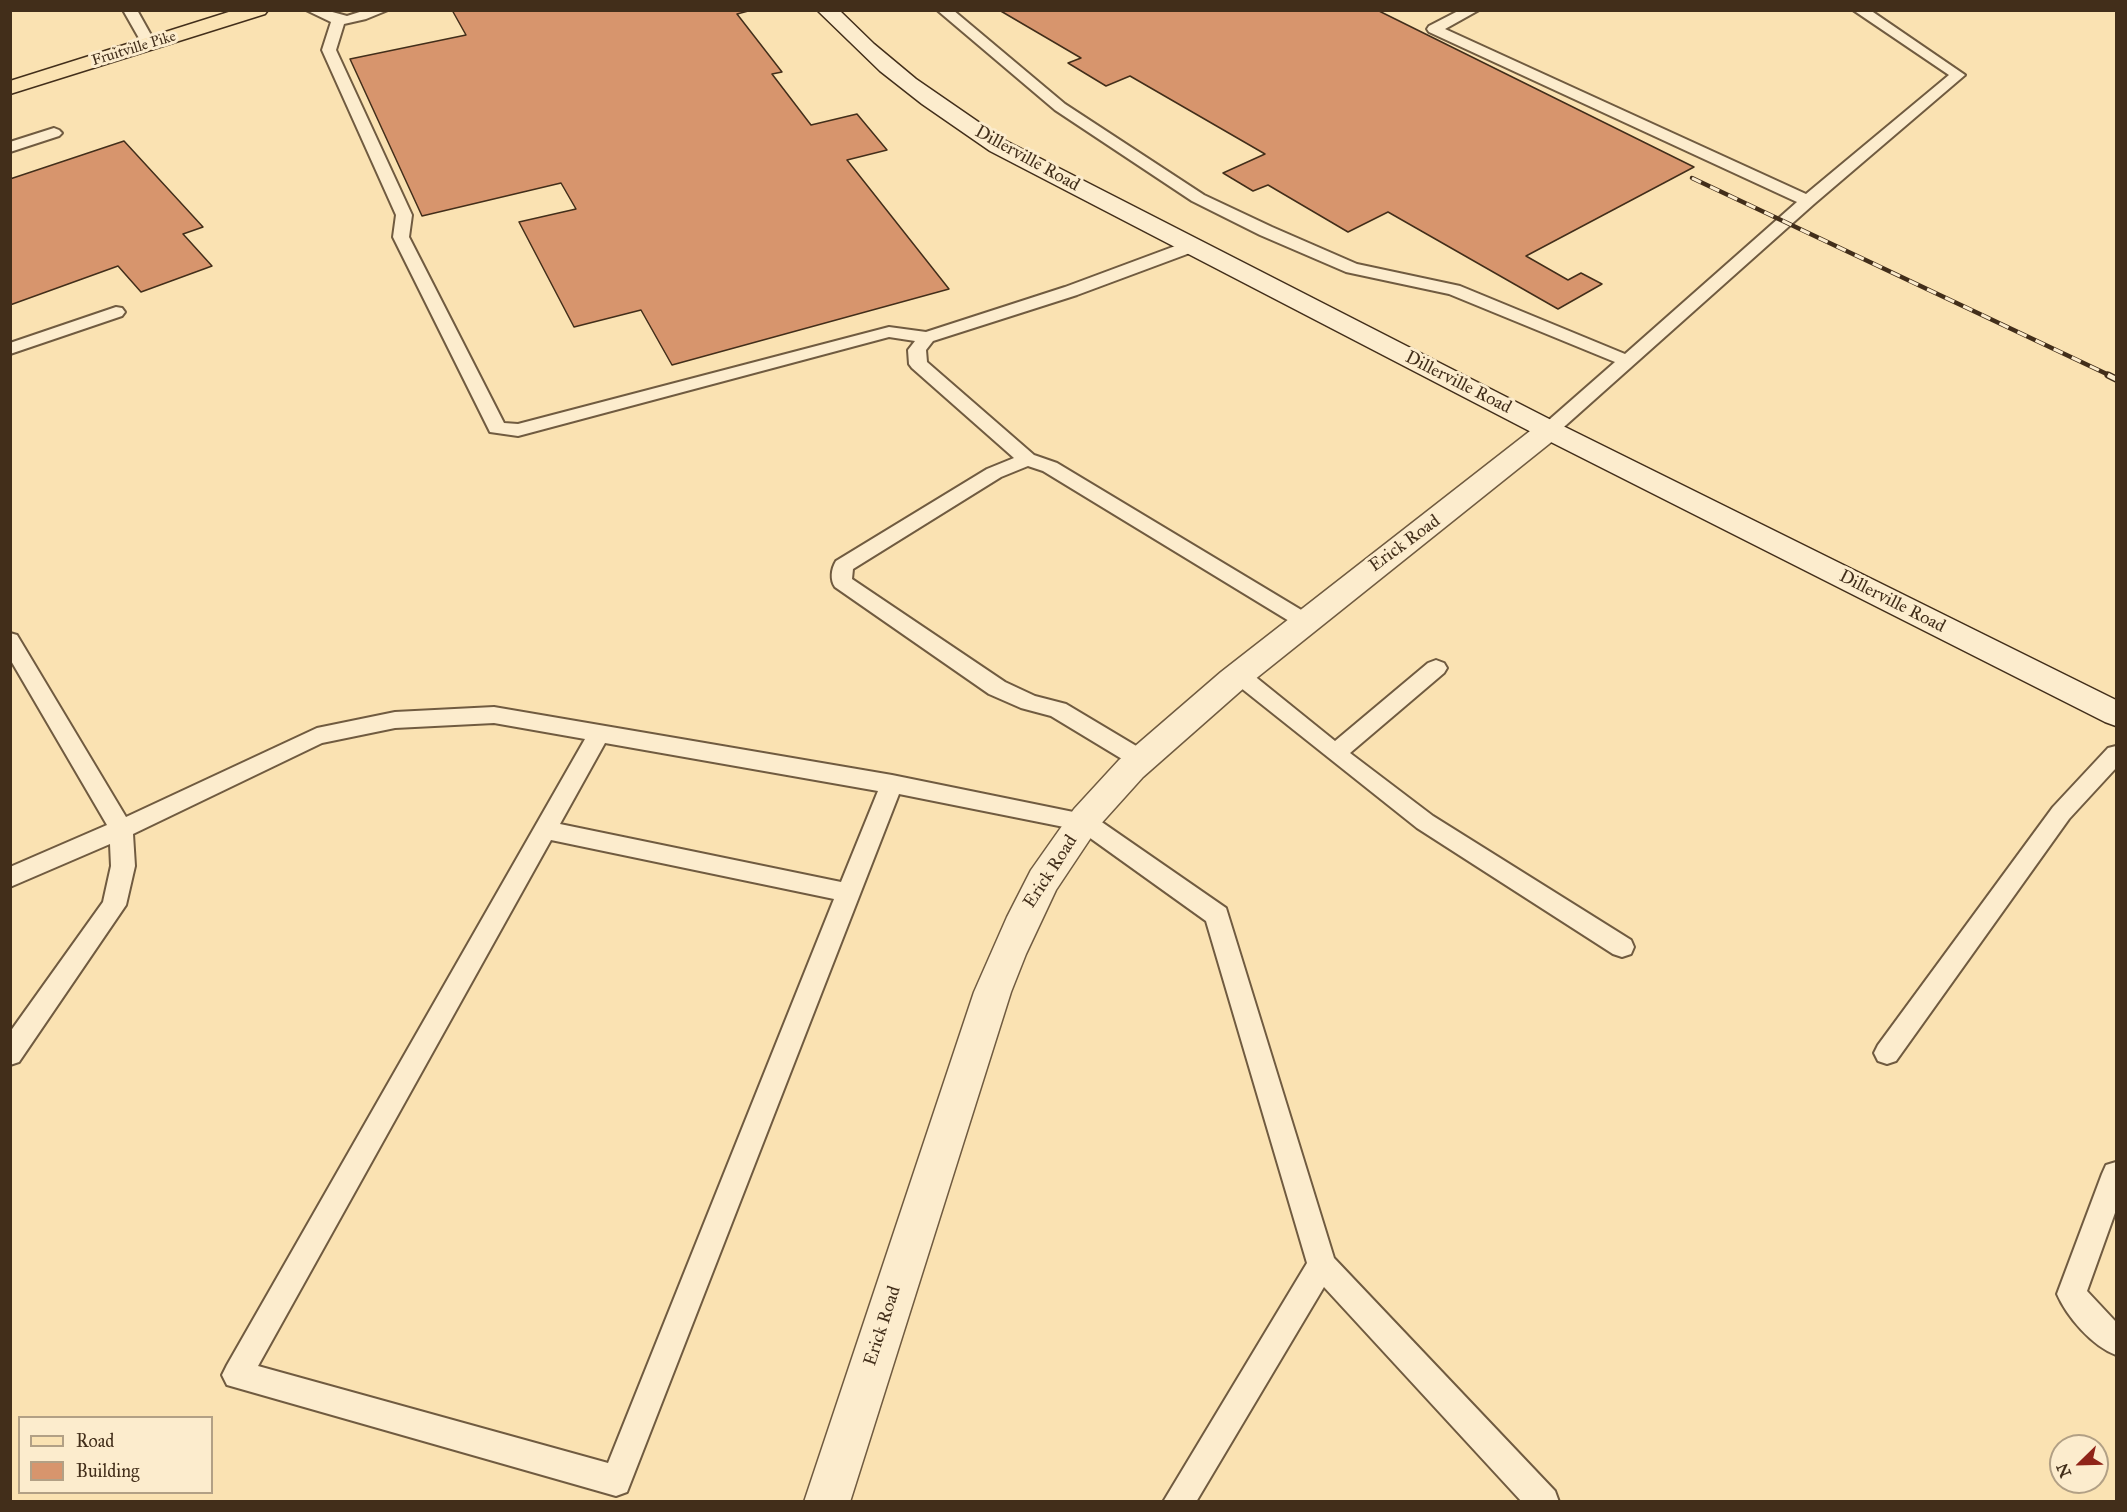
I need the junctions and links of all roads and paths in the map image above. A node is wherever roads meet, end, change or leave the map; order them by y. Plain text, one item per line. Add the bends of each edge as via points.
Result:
1 (130, 10) edge
2 (258, 10) edge
3 (313, 10) edge
4 (381, 10) edge
5 (827, 10) edge
6 (944, 10) edge
7 (1472, 10) edge
8 (1860, 10) edge
9 (338, 21) junction
10 (149, 44) junction
11 (10, 87) edge
12 (54, 133) dead end
13 (10, 147) edge
14 (1808, 201) junction
15 (1192, 246) junction
16 (116, 312) dead end
17 (927, 337) junction
18 (10, 349) edge
19 (1627, 361) junction
20 (1549, 430) junction
21 (1027, 459) junction
22 (1306, 622) junction
23 (10, 640) edge
24 (1437, 668) dead end
25 (1239, 675) junction
26 (2116, 714) edge
27 (599, 734) junction
28 (1335, 753) junction
29 (2116, 754) edge
30 (1140, 759) junction
31 (892, 784) junction
32 (1085, 822) junction
33 (121, 829) junction
34 (545, 830) junction
35 (10, 878) edge
36 (849, 893) junction
37 (1622, 947) dead end
38 (1887, 1053) dead end
39 (10, 1054) edge
40 (2116, 1174) edge
41 (1322, 1265) junction
42 (2116, 1341) edge
43 (827, 1502) edge
44 (1178, 1502) edge
45 (1544, 1502) edge

1 - 10 lane
2 - 10 main road, Fruitville Pike
3 - 9 lane
4 - 9 lane
5 - 15 main road, Dillerville Road via 879,62 950,115 998,146
6 - 19 lane via 1060,107 1198,198 1352,268 1454,290
7 - 14 lane via 1434,29
8 - 14 lane via 1958,75
9 - 17 lane via 329,50 404,215 401,237 497,428 518,430 889,332
10 - 11 main road, Fruitville Pike
12 - 13 lane
14 - 19 lane
15 - 17 lane via 1071,291
15 - 20 main road, Dillerville Road
16 - 18 lane
17 - 21 lane via 917,350 918,364
19 - 20 lane
20 - 22 main road, Erick Road
20 - 26 main road, Dillerville Road
21 - 22 lane via 1050,467
21 - 30 lane via 994,473 858,555 843,566 842,582 997,688 1058,710
22 - 25 main road, Erick Road
23 - 33 lane
24 - 28 lane
25 - 28 lane
25 - 30 main road, Erick Road
27 - 31 lane
27 - 33 lane via 494,715 395,720 317,736
27 - 34 lane
28 - 37 lane via 1425,822
29 - 38 lane via 2061,813
30 - 32 main road, Erick Road
31 - 32 lane
31 - 36 lane
32 - 41 lane via 1217,915
32 - 43 main road, Erick Road via 1066,844 1021,920 987,1005
33 - 35 lane
33 - 39 lane via 123,866 114,905
34 - 36 lane
34 - 36 lane via 237,1375 616,1481
40 - 42 lane via 2071,1294
41 - 44 lane
41 - 45 lane

